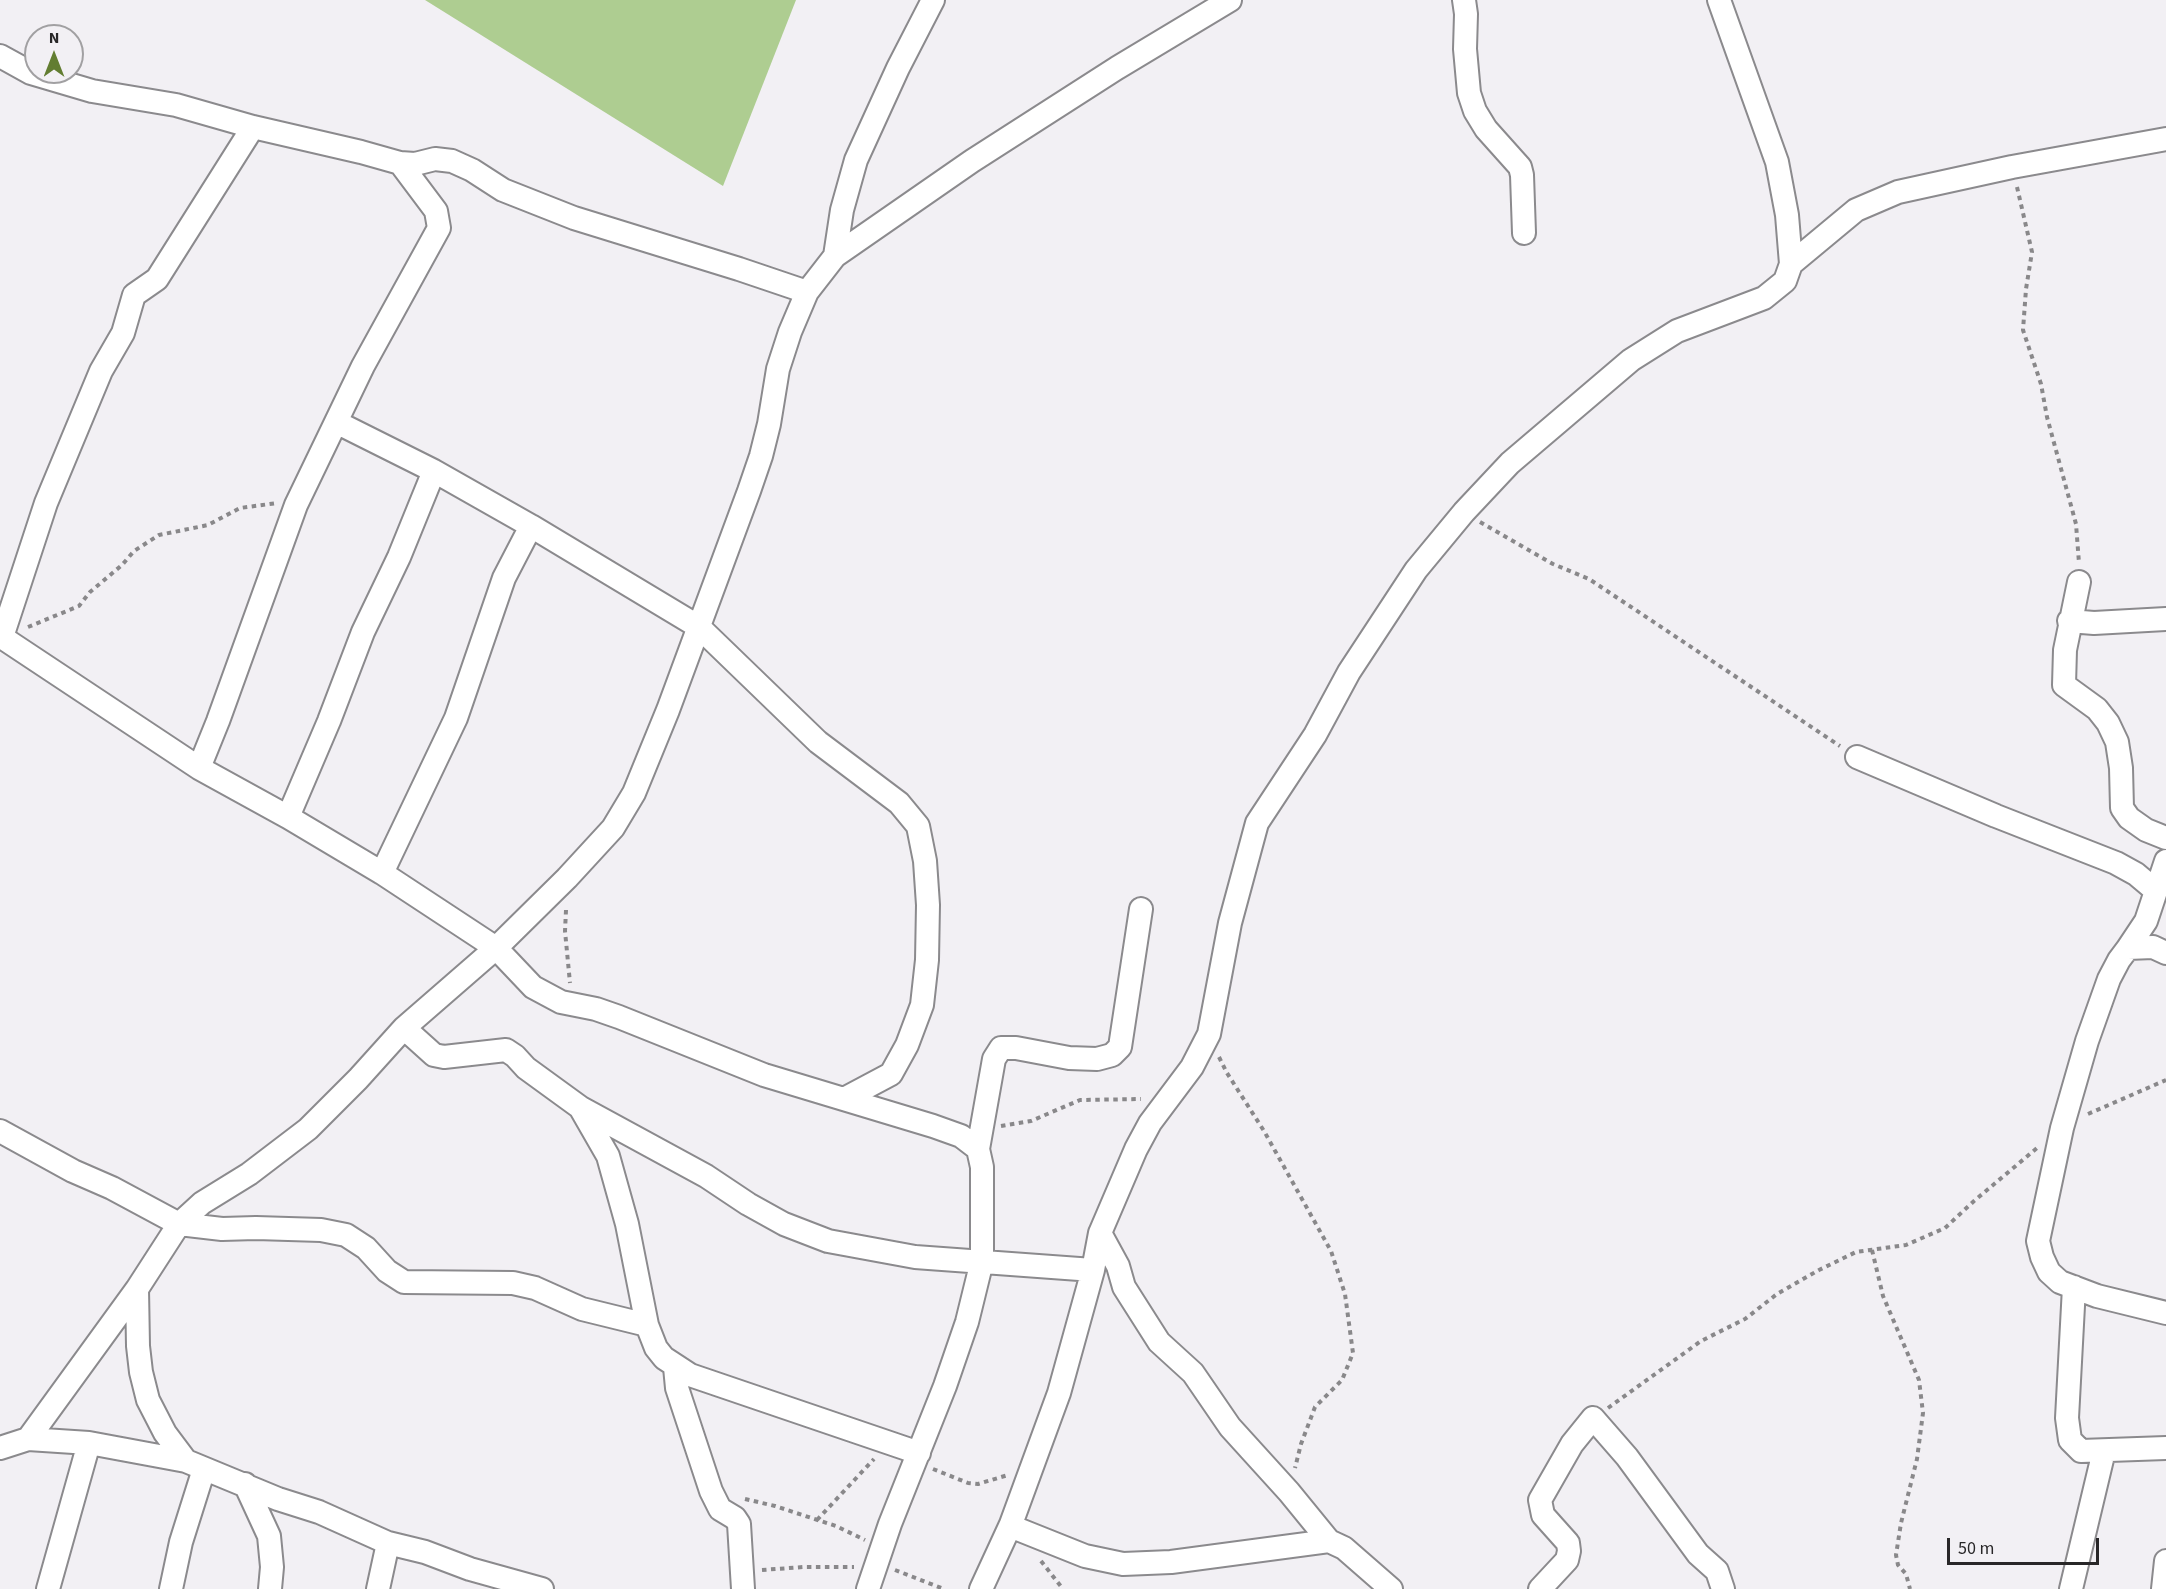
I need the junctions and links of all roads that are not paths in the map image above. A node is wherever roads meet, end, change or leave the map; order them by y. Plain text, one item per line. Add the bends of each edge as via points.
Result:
1 (933, 0) edge
2 (1230, 0) edge
3 (1464, 0) edge
4 (1719, 0) edge
5 (0, 56) edge
6 (253, 127) junction
7 (2166, 139) edge
8 (400, 163) junction
9 (1524, 233) dead end
10 (835, 256) junction
11 (1791, 264) junction
12 (807, 292) junction
13 (336, 422) junction
14 (434, 471) junction
15 (531, 526) junction
16 (2079, 582) road end
17 (2166, 620) edge
18 (2069, 621) junction
19 (699, 627) junction
20 (1, 636) edge
21 (1857, 757) road end
22 (199, 768) junction
23 (288, 817) junction
24 (2166, 838) edge
25 (2166, 861) edge
26 (382, 873) junction
27 (2155, 890) junction
28 (1141, 909) dead end
29 (496, 948) junction
30 (2128, 948) junction
31 (2166, 952) edge
32 (404, 1028) junction
33 (844, 1100) junction
34 (581, 1108) junction
35 (0, 1131) edge
36 (978, 1149) junction
37 (180, 1224) junction
38 (1100, 1233) junction
39 (982, 1261) junction
40 (1093, 1270) junction
41 (2074, 1287) junction
42 (137, 1289) junction
43 (2166, 1313) edge
44 (647, 1325) junction
45 (675, 1367) junction
46 (28, 1439) junction
47 (89, 1443) junction
48 (0, 1448) edge
49 (2166, 1448) edge
50 (2104, 1451) junction
51 (917, 1458) junction
52 (195, 1465) junction
53 (245, 1484) junction
54 (1010, 1526) junction
55 (1329, 1541) junction
56 (388, 1543) junction
57 (2166, 1561) edge
58 (742, 1580) edge
59 (48, 1589) edge
60 (171, 1589) edge
61 (270, 1589) edge
62 (378, 1589) edge
63 (542, 1589) edge
64 (868, 1589) edge
65 (981, 1589) edge
66 (1391, 1589) edge
67 (1540, 1589) edge
68 (1723, 1589) edge
69 (2071, 1589) edge
70 (2163, 1589) edge

1 - 10 street via 856,160
2 - 10 street via 982,155
3 - 9 street via 1469,93 1474,111 1486,129 1520,167
4 - 11 street via 1777,162
5 - 6 street via 31,73 92,92 176,105
6 - 8 street
6 - 20 street via 157,279 134,295 123,333 101,371 46,503
7 - 11 street via 1898,192 1856,210
8 - 12 street via 452,161 503,190 574,218
8 - 13 street via 436,211 439,228
10 - 12 street
11 - 38 street via 1785,281 1764,298 1677,331 1631,360 1510,463 1416,570 1257,823 1230,923 1209,1034 1192,1067 1150,1123
12 - 19 street via 778,369 761,456
13 - 14 street
13 - 22 street via 296,505
14 - 15 street
14 - 23 street
15 - 19 street
15 - 26 street via 504,578 456,718
16 - 18 street
17 - 18 street
18 - 24 street via 2064,685 2097,709 2117,742 2122,808 2146,830
19 - 29 street via 634,793 612,828
19 - 33 street via 818,742 899,803 918,826 928,905 922,1005 908,1045 891,1074
20 - 22 street
21 - 27 street via 2116,863
22 - 23 street
23 - 26 street
25 - 27 street
26 - 29 street
27 - 30 street via 2146,921
28 - 36 street via 1120,1047 1098,1059 1001,1048 994,1059
29 - 32 street
29 - 33 street via 533,987 561,1002 612,1014 764,1075
30 - 31 street via 2153,947
30 - 41 street via 2109,979 2087,1041 2062,1128 2038,1241 2049,1272
32 - 34 street via 434,1055 506,1050
32 - 37 street via 308,1129 249,1174 202,1203
33 - 36 street via 961,1136
34 - 39 street via 784,1224 828,1241 915,1257
34 - 44 street via 608,1156 627,1224
35 - 37 street
36 - 39 street via 982,1167
37 - 42 street
37 - 44 street via 222,1229 321,1230 346,1235 404,1282 513,1283 536,1288 582,1309
38 - 40 street
38 - 55 street via 1118,1266 1124,1287 1159,1342 1193,1373 1230,1427
39 - 40 street
39 - 51 street via 967,1322
40 - 54 street via 1059,1393
41 - 43 street
41 - 50 street via 2067,1418 2070,1440 2082,1451
42 - 46 street
42 - 52 street via 138,1346 148,1400 165,1433
44 - 45 street via 656,1348
45 - 51 street via 891,1443
45 - 58 street via 676,1388 711,1491 720,1509 739,1524
46 - 47 street
46 - 48 street
47 - 52 street
47 - 59 street
49 - 50 street
50 - 69 street
51 - 64 street
52 - 53 street
52 - 60 street
53 - 56 street
53 - 61 street via 269,1536
54 - 55 street via 1085,1556 1123,1564 1171,1562
54 - 65 street
55 - 66 street via 1344,1548
56 - 62 street
56 - 63 street
57 - 70 street
67 - 68 street via 1567,1560 1569,1551 1568,1543 1543,1515 1540,1500 1572,1444 1593,1419 1627,1457 1698,1554 1717,1571

